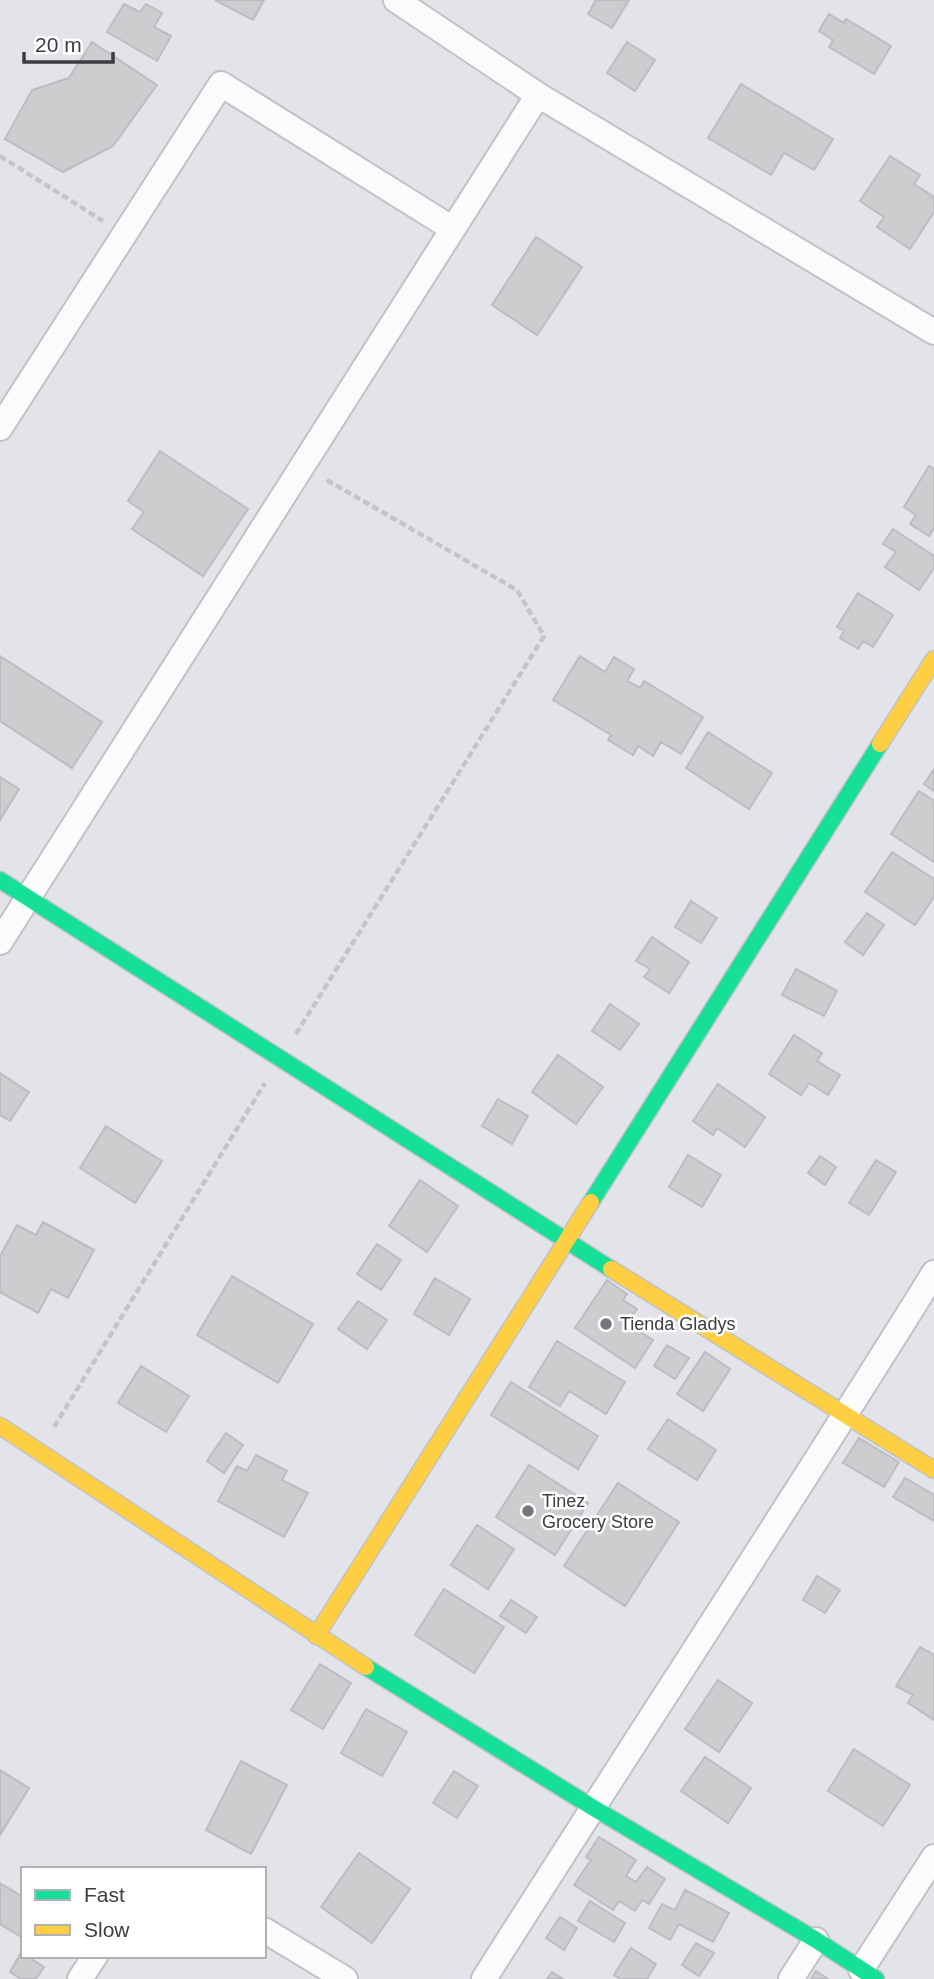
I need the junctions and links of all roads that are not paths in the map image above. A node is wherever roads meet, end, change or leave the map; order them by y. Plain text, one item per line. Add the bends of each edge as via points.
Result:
1 (397, 0) edge
2 (538, 95) junction
3 (453, 229) junction
4 (934, 332) edge
5 (0, 428) edge
6 (934, 659) edge
7 (0, 880) edge
8 (28, 898) junction
9 (0, 942) edge
10 (566, 1241) junction
11 (934, 1273) edge
12 (846, 1415) junction
13 (0, 1426) edge
14 (934, 1471) edge
15 (316, 1636) junction
16 (592, 1807) junction
17 (934, 1857) edge
18 (266, 1931) edge
19 (816, 1940) junction
20 (93, 1958) edge
21 (869, 1974) edge
22 (80, 1979) edge
23 (345, 1979) edge
24 (484, 1979) edge
25 (791, 1979) edge

1 - 2 street
2 - 3 street
2 - 4 street
3 - 5 street via 221,84
3 - 8 street
6 - 10 street
7 - 8 street
8 - 9 street
8 - 10 street
10 - 12 street
10 - 15 street
11 - 12 street
12 - 14 street
12 - 16 street
13 - 15 street
15 - 16 street
16 - 19 street
16 - 24 street
17 - 21 street
18 - 23 street
19 - 21 street
19 - 25 street
20 - 22 street

